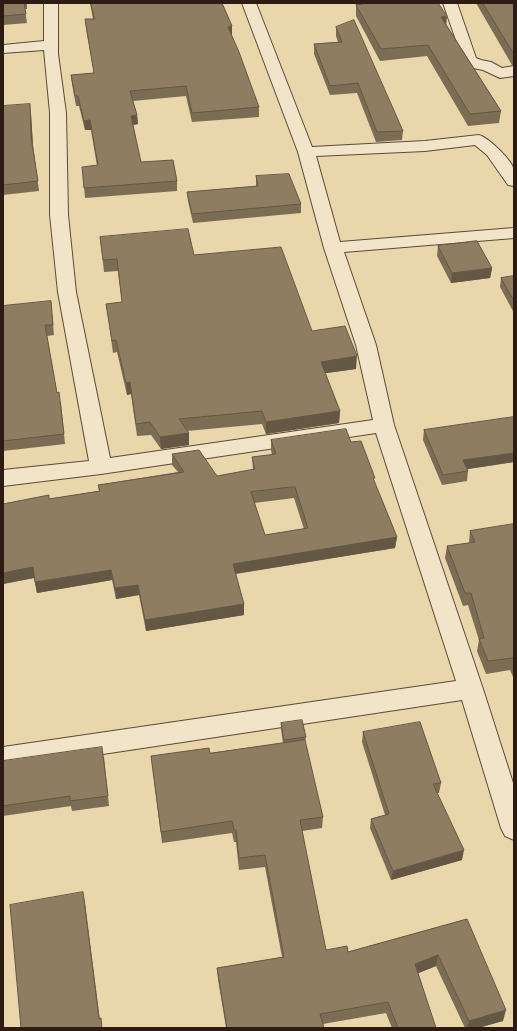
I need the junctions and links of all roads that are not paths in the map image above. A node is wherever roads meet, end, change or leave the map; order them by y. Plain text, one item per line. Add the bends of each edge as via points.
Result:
1 (50, 3) edge
2 (249, 3) edge
3 (450, 3) edge
4 (51, 45) junction
5 (3, 50) edge
6 (514, 71) edge
7 (306, 152) junction
8 (514, 181) edge
9 (514, 233) edge
10 (332, 248) junction
11 (384, 425) junction
12 (101, 467) junction
13 (3, 478) edge
14 (472, 690) junction
15 (3, 758) edge
16 (514, 828) edge

1 - 4 street
2 - 7 street
3 - 6 street via 470,60 500,72
4 - 5 street
4 - 12 street via 58,113 59,215 67,292
7 - 8 street via 479,140 493,152
7 - 10 street
9 - 10 street
10 - 11 street via 366,345
11 - 12 street
11 - 14 street
12 - 13 street
14 - 15 street
14 - 16 street

